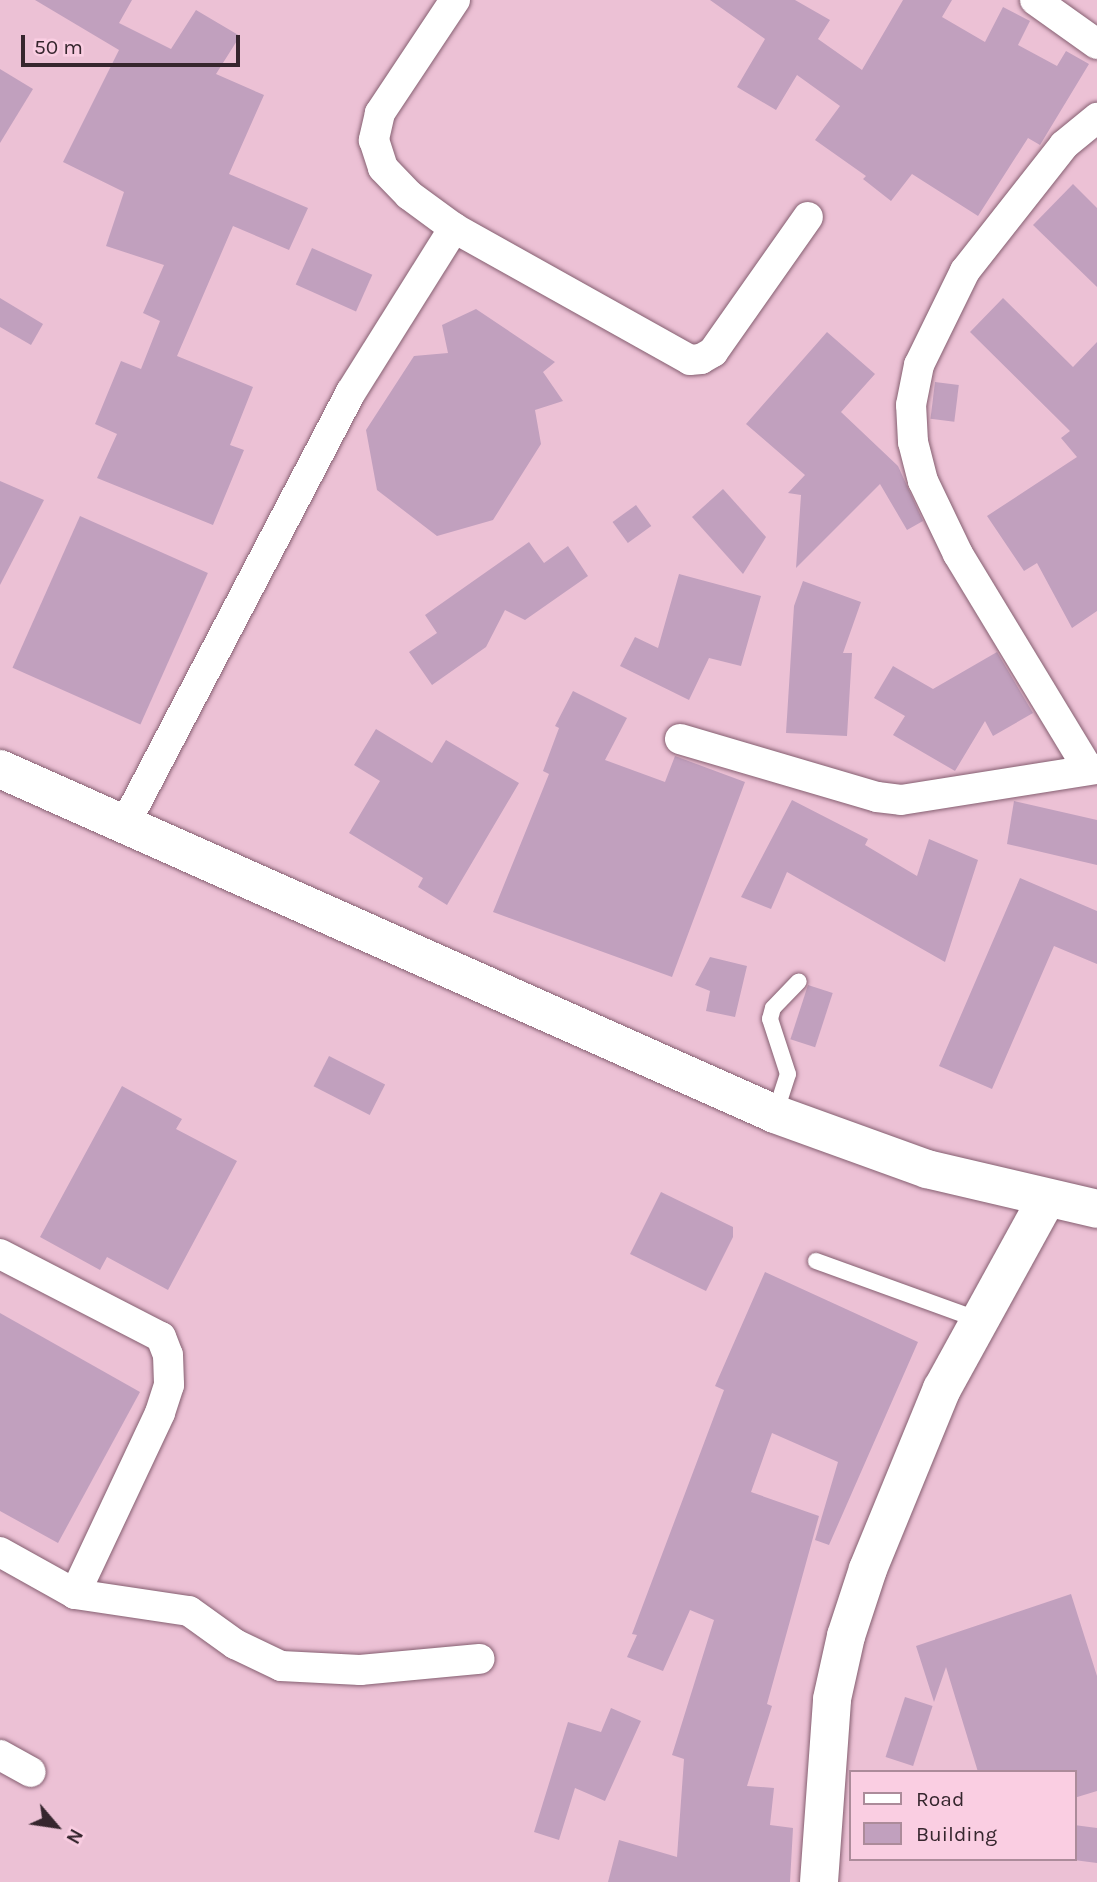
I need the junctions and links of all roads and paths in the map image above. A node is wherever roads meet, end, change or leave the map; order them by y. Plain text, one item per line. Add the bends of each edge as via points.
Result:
1 (455, 0) edge
2 (1035, 0) edge
3 (1097, 44) edge
4 (1097, 118) edge
5 (808, 217) dead end
6 (454, 228) junction
7 (680, 738) dead end
8 (1092, 768) edge
9 (0, 769) edge
10 (124, 826) junction
11 (799, 981) dead end
12 (775, 1114) junction
13 (1046, 1200) junction
14 (1097, 1209) edge
15 (0, 1254) edge
16 (816, 1261) dead end
17 (979, 1320) junction
18 (0, 1552) edge
19 (75, 1594) junction
20 (480, 1659) dead end
21 (0, 1755) edge
22 (31, 1772) dead end
23 (820, 1882) edge

1 - 6 street via 380,113 374,140 383,168
2 - 3 street
4 - 8 street via 1064,145 965,271 919,365 911,405 913,442 923,481 946,530
5 - 6 street via 713,352 690,360
6 - 10 street via 351,392
7 - 8 street via 877,797 901,800
9 - 10 main road
10 - 12 main road
11 - 12 lane via 773,1008 770,1019 788,1074
12 - 13 main road via 927,1168
13 - 14 main road
13 - 17 main road
15 - 19 street via 161,1337 168,1355 169,1385 160,1413
16 - 17 lane
17 - 23 main road via 942,1389 868,1569 846,1636 832,1699
18 - 19 street
19 - 20 street via 190,1611 235,1644 281,1666 360,1670
21 - 22 street

